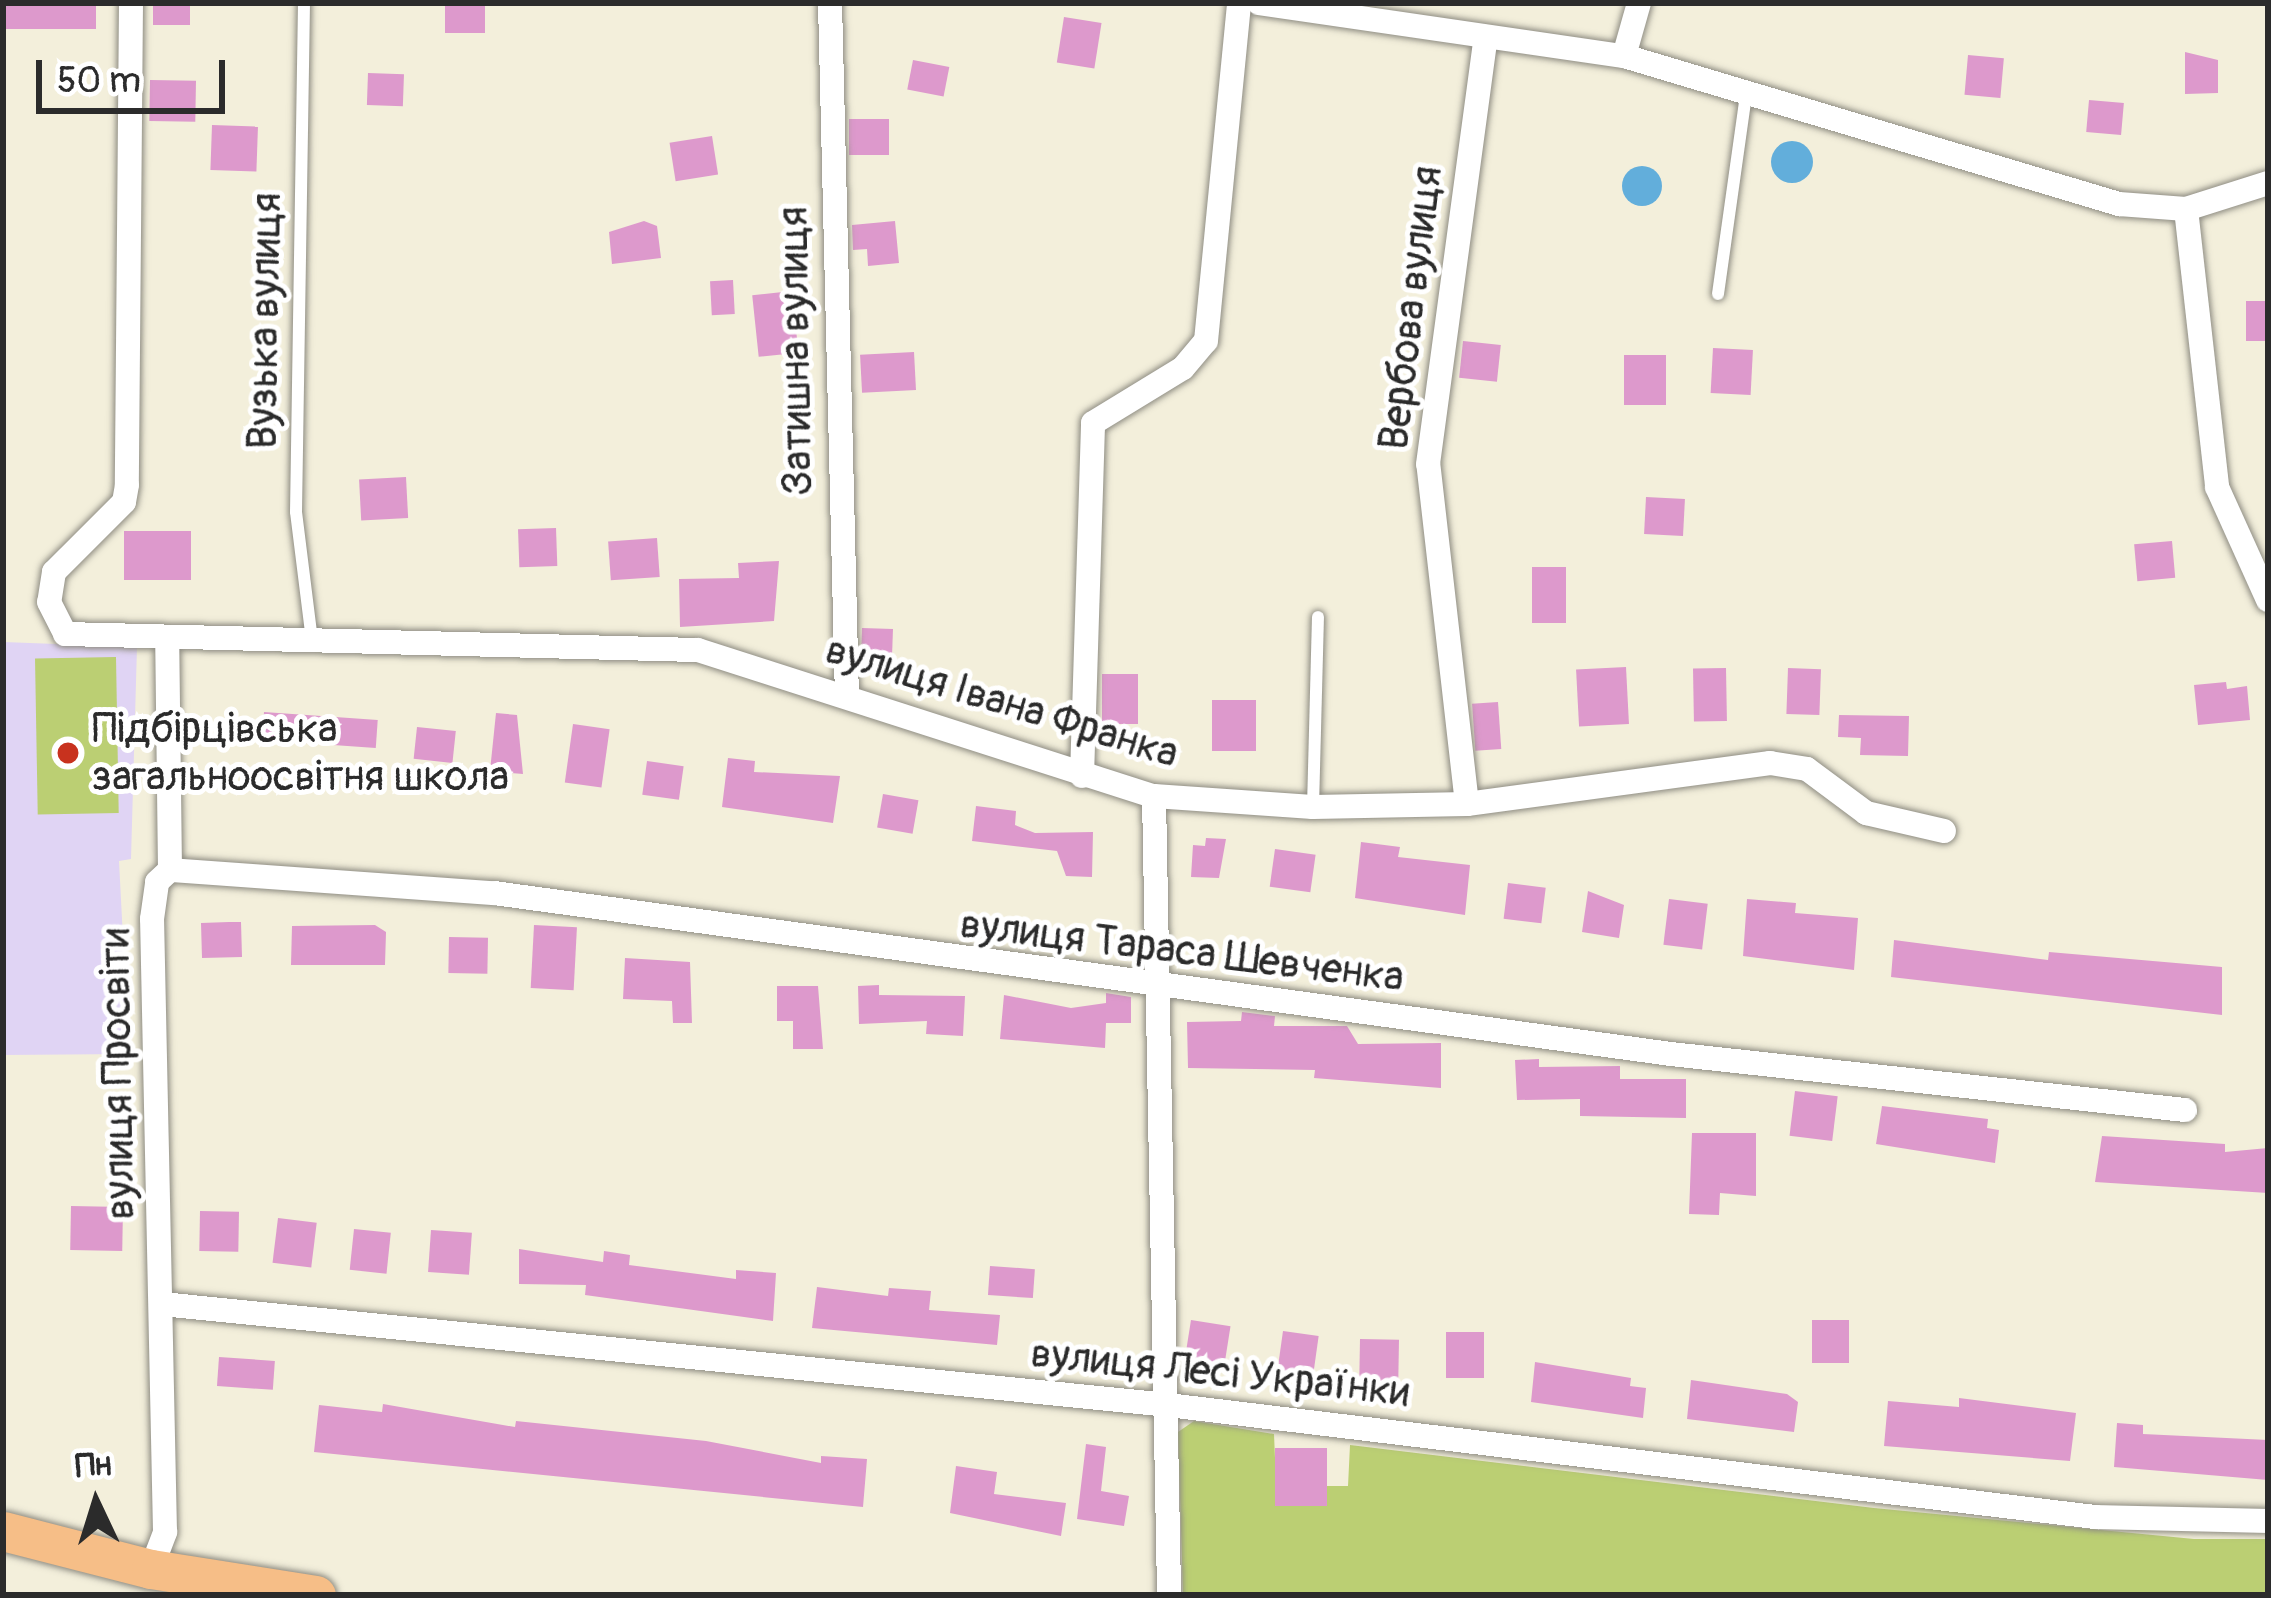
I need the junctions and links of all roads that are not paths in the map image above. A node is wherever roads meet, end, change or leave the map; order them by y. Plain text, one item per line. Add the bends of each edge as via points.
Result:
1 (131, 3) edge
2 (304, 3) edge
3 (830, 3) edge
4 (1239, 3) edge
5 (1259, 3) edge
6 (1639, 3) edge
7 (1413, 15) edge
8 (1486, 37) junction
9 (1624, 56) junction
10 (1747, 87) junction
11 (2268, 183) edge
12 (2186, 208) junction
13 (1718, 294) dead end
14 (2268, 600) edge
15 (1318, 617) dead end
16 (167, 638) junction
17 (313, 640) junction
18 (847, 697) junction
19 (1082, 776) junction
20 (1154, 796) junction
21 (1466, 804) junction
22 (1313, 807) junction
23 (1944, 831) dead end
24 (170, 870) junction
25 (1160, 988) junction
26 (2185, 1110) dead end
27 (162, 1304) junction
28 (1168, 1405) junction
29 (2268, 1522) edge
30 (3, 1531) edge
31 (151, 1569) junction
32 (316, 1595) edge
33 (1169, 1595) edge

1 - 16 street via 124,502 54,572 49,602 65,634
2 - 17 lane, Вузька вулиця via 296,512
3 - 18 street, Затишна вулиця
4 - 19 street via 1206,341 1183,368 1093,423
5 - 7 street
6 - 9 street
7 - 8 street
8 - 9 street
8 - 21 street, Вербова вулиця via 1428,464
9 - 10 street
10 - 12 street via 1984,168 2119,204
10 - 13 lane
11 - 12 street
12 - 14 street via 2217,487
15 - 22 lane
16 - 17 street, вулиця Івана Франка
16 - 24 street, вулиця Просвіти
17 - 18 street, вулиця Івана Франка via 698,650
18 - 19 street, вулиця Івана Франка
19 - 20 street, вулиця Івана Франка
20 - 22 street, вулиця Івана Франка
20 - 25 street
21 - 22 street, вулиця Івана Франка
21 - 23 street, вулиця Івана Франка via 1770,763 1807,769 1866,813
24 - 25 street, вулиця Тараса Шевченка via 494,893
24 - 27 street, вулиця Просвіти via 158,882 152,919
25 - 26 street, вулиця Тараса Шевченка
25 - 28 street
27 - 28 street, вулиця Лесі Українки
27 - 31 street, вулиця Просвіти via 165,1532
28 - 29 street, вулиця Лесі Українки via 2096,1517
28 - 33 street
30 - 31 main road
31 - 32 main road

